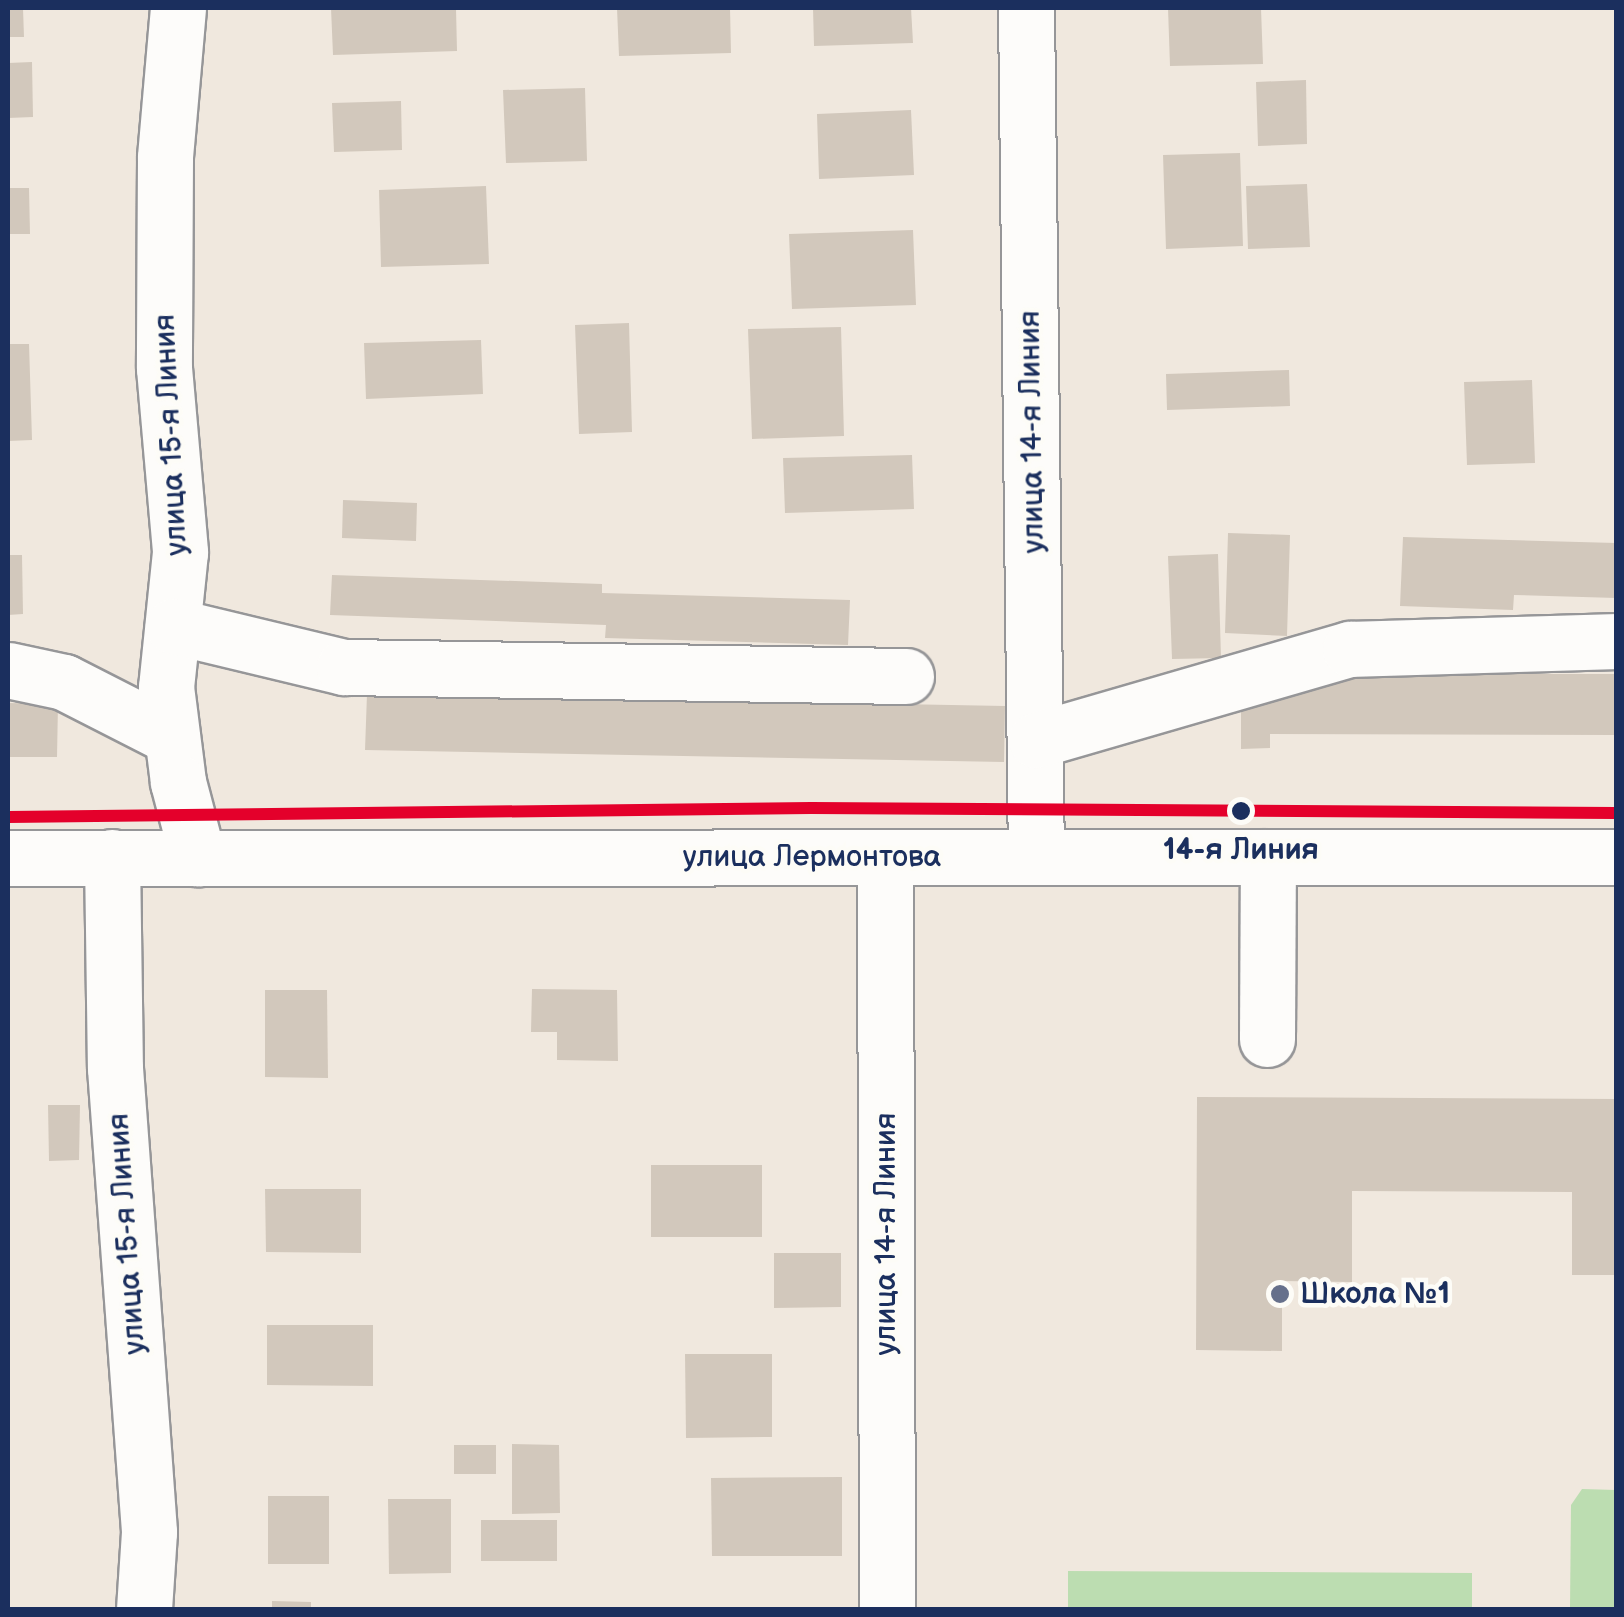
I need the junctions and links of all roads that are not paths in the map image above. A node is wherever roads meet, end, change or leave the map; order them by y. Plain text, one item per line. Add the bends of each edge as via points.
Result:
1 (178, 8) edge
2 (1026, 8) edge
3 (173, 626) junction
4 (1616, 640) edge
5 (8, 670) edge
6 (906, 676) dead end
7 (172, 737) junction
8 (1036, 740) junction
9 (1036, 857) junction
10 (1268, 857) junction
11 (1616, 857) edge
12 (8, 858) edge
13 (112, 858) junction
14 (198, 858) junction
15 (885, 858) junction
16 (1268, 1039) dead end
17 (144, 1610) edge
18 (887, 1610) edge

1 - 3 street, улица 15-я Линия via 166,158 164,348 180,552
2 - 8 street, улица 14-я Линия
3 - 6 street via 344,667
3 - 7 street, улица 15-я Линия via 166,688
4 - 8 street via 1350,649
5 - 7 street via 64,682
7 - 14 street, улица 15-я Линия
8 - 9 street, улица 14-я Линия
9 - 10 street, улица Лермонтова
9 - 15 street, улица Лермонтова
10 - 11 street, улица Лермонтова
10 - 16 street
12 - 13 street, улица Лермонтова
13 - 14 street, улица Лермонтова
13 - 17 street, улица 15-я Линия via 115,1068 149,1532
14 - 15 street, улица Лермонтова
15 - 18 street, улица 14-я Линия

